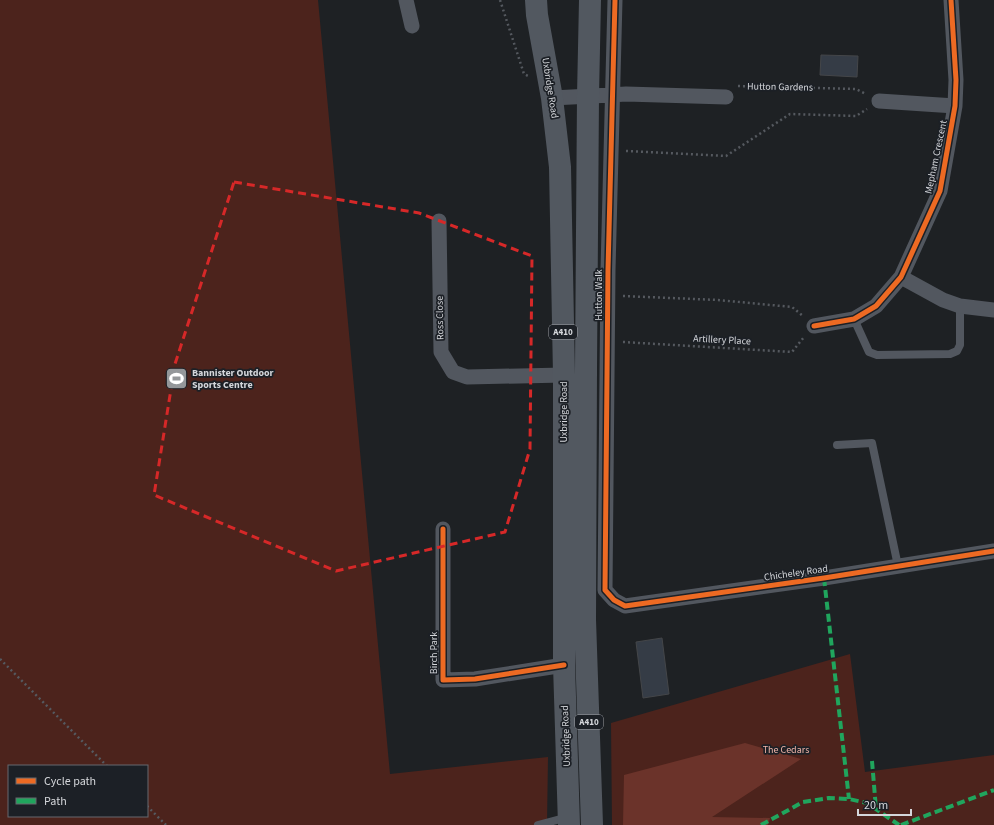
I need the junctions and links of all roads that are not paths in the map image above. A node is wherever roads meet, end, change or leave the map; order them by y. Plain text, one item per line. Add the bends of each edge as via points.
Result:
1 (406, 0) edge
2 (536, 0) edge
3 (590, 0) edge
4 (614, 0) edge
5 (951, 0) edge
6 (412, 26) dead end
7 (588, 96) junction
8 (611, 96) junction
9 (726, 96) road end
10 (552, 98) junction
11 (880, 102) road end
12 (955, 106) junction
13 (439, 221) dead end
14 (901, 278) junction
15 (960, 306) junction
16 (994, 310) edge
17 (854, 319) junction
18 (814, 326) road end
19 (564, 375) junction
20 (837, 445) dead end
21 (443, 529) dead end
22 (994, 551) edge
23 (898, 566) junction
24 (605, 590) joint
25 (564, 665) junction
26 (569, 821) edge
27 (538, 825) edge
28 (592, 825) edge

1 - 6 street
2 - 10 main road, Uxbridge Road / A410
3 - 7 main road, A410
4 - 8 street, Hutton Walk
5 - 12 street, Mepham Crescent
7 - 8 street
7 - 10 street
7 - 28 main road, A410 via 585,620
8 - 9 street
8 - 24 street, Hutton Walk
10 - 19 main road, Uxbridge Road / A410 via 560,167
11 - 12 street
12 - 14 street, Mepham Crescent via 940,191
13 - 19 street, Ross Close via 441,352 453,372 467,377
14 - 15 street
14 - 17 street, Mepham Crescent via 876,306
15 - 16 street
15 - 17 lane via 960,345 958,351 950,354 877,355 869,352
17 - 18 street, Mepham Crescent
19 - 25 main road, Uxbridge Road / A410
20 - 23 lane via 872,443
21 - 25 street, Birch Park via 443,680 475,679
22 - 23 street, Chicheley Road
23 - 24 street, Chicheley Road via 625,606 614,600
25 - 26 main road, Uxbridge Road / A410
26 - 27 lane

